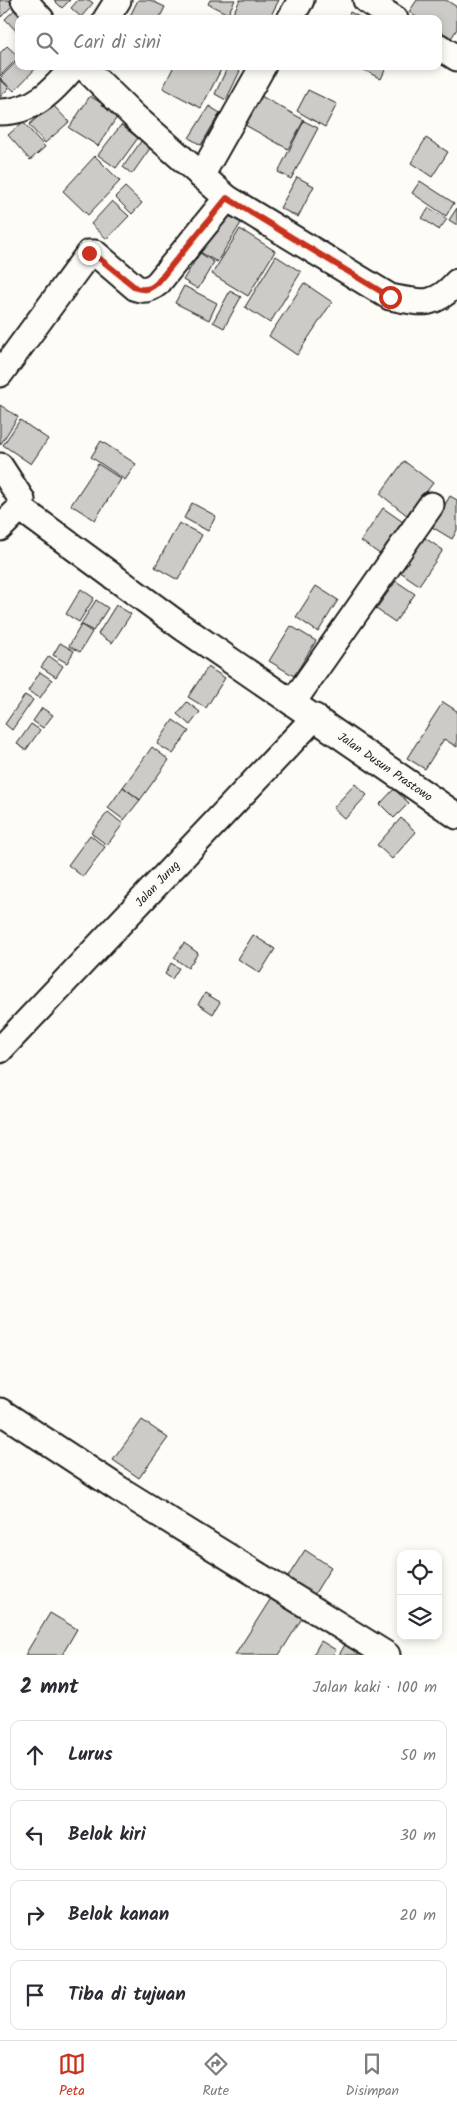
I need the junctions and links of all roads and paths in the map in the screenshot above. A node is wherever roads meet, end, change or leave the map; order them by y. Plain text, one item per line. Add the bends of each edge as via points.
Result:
1 (24, 0) edge
2 (118, 0) edge
3 (301, 0) edge
4 (366, 0) edge
5 (37, 15) edge
6 (109, 15) edge
7 (292, 15) edge
8 (389, 15) edge
9 (442, 49) edge
10 (457, 58) edge
11 (71, 70) edge
12 (87, 70) edge
13 (261, 70) edge
14 (0, 112) edge
15 (201, 176) junction
16 (227, 198) junction
17 (457, 282) edge
18 (0, 374) edge
19 (0, 466) edge
20 (431, 505) dead end
21 (20, 508) junction
22 (0, 528) edge
23 (293, 702) junction
24 (315, 717) junction
25 (457, 816) edge
26 (0, 1050) edge
27 (0, 1410) edge
28 (387, 1655) edge

1 - 5 street
2 - 6 street
3 - 7 street
4 - 8 street
9 - 10 street
11 - 14 street via 57,87 38,102 24,109
12 - 15 street
13 - 15 street
15 - 16 street
16 - 17 street via 390,297 418,303 444,297
16 - 18 street via 150,288 136,288 89,253
19 - 21 street via 22,500
20 - 23 street
21 - 22 street
21 - 23 street, Jalan Dusun Prastowo
23 - 24 street, Jalan Dusun Prastowo
24 - 25 street, Jalan Dusun Prastowo
24 - 26 street, Jalan Jurug
27 - 28 street via 119,1489

